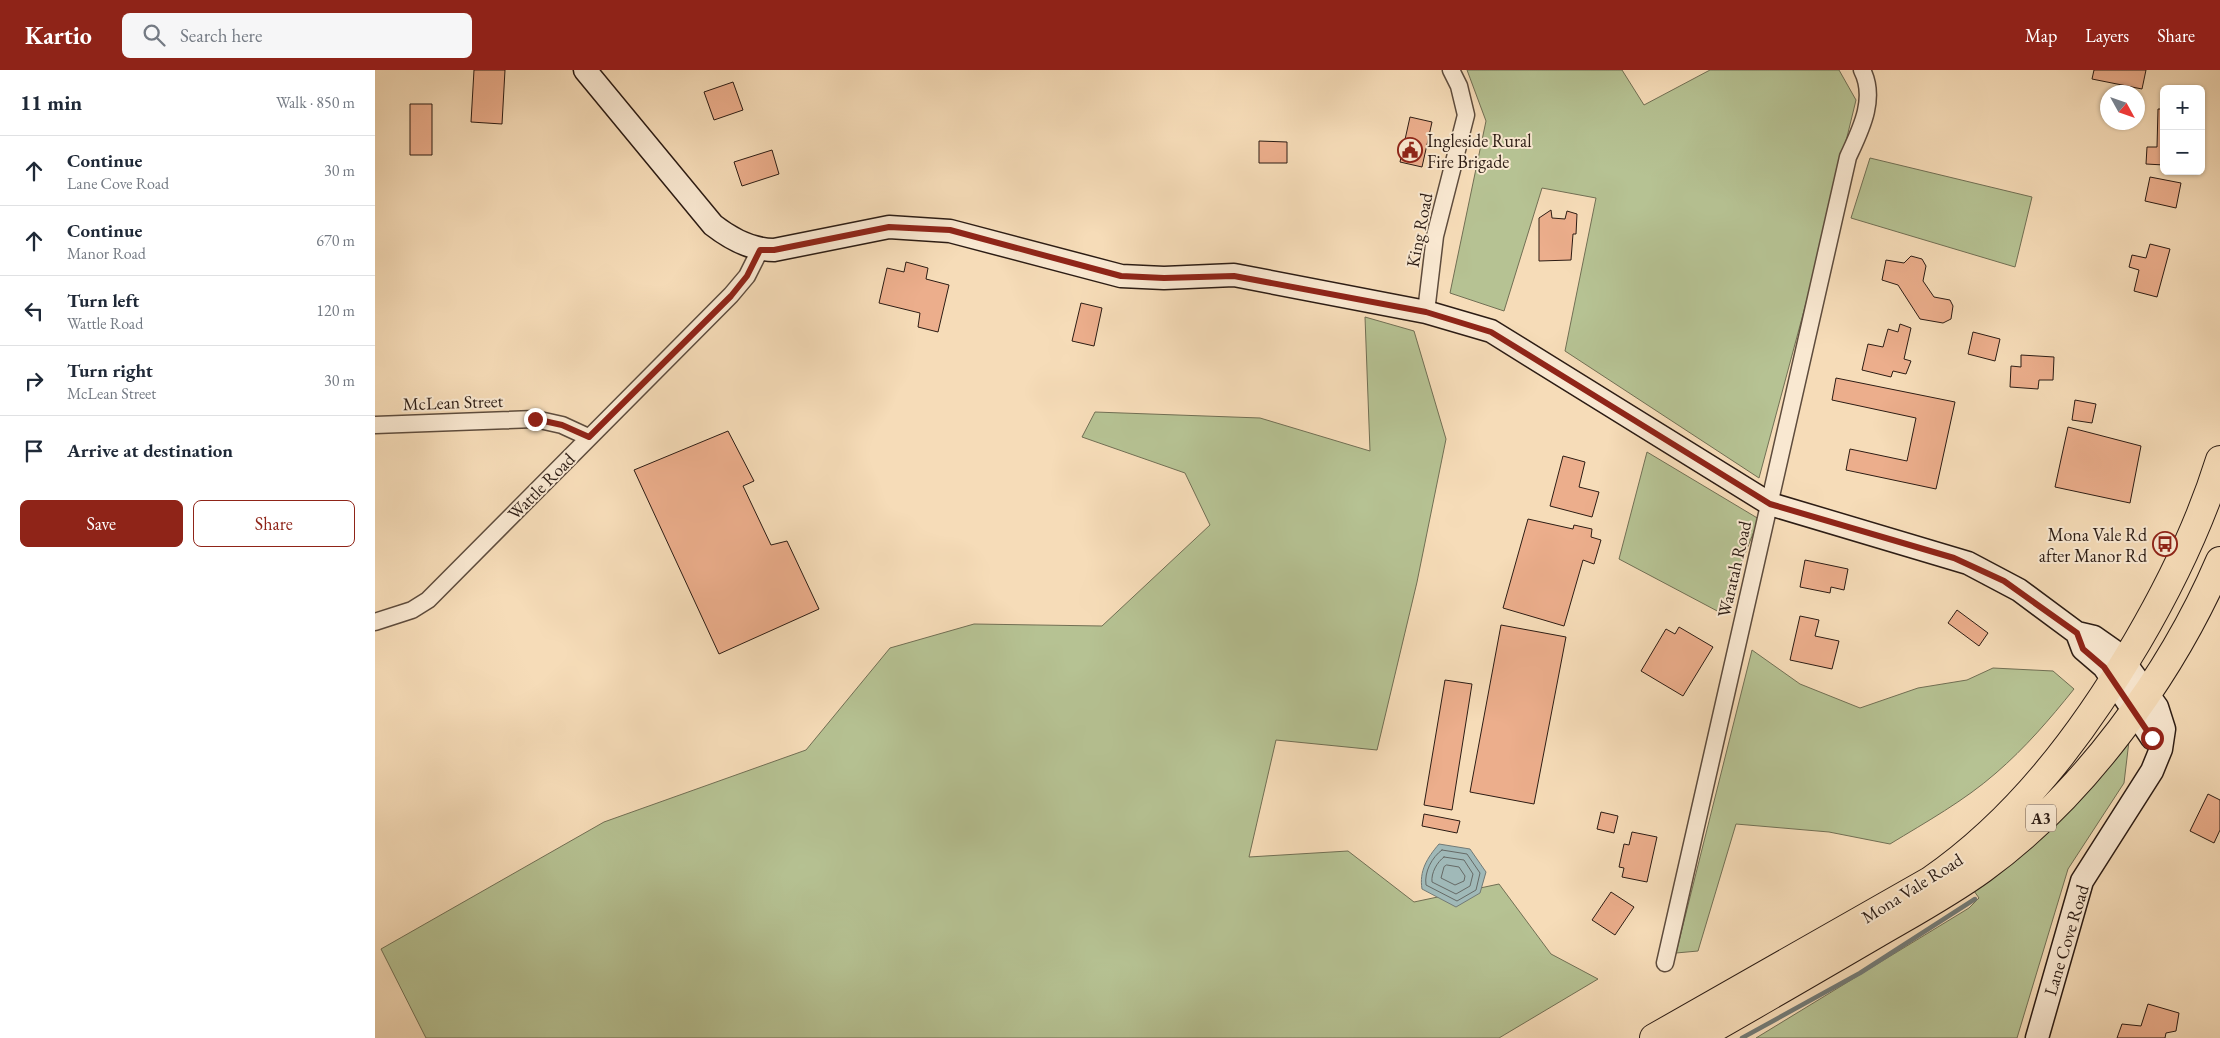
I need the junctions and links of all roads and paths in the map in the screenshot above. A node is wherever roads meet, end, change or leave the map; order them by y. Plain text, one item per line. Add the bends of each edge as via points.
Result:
1 (585, 70) edge
2 (1451, 70) edge
3 (1862, 70) edge
4 (760, 250) junction
5 (1426, 312) junction
6 (375, 425) edge
7 (589, 437) junction
8 (2220, 460) edge
9 (2220, 482) edge
10 (1770, 504) junction
11 (2204, 506) junction
12 (2220, 561) edge
13 (375, 622) edge
14 (2120, 672) junction
15 (2141, 701) junction
16 (1665, 963) dead end
17 (1654, 1038) edge
18 (1696, 1038) edge
19 (2037, 1038) edge

1 - 4 street via 713,225 729,237
2 - 5 street, King Road via 1459,86 1466,115 1435,236
3 - 10 street, Waratah Road via 1867,80 1865,120 1848,157
4 - 5 street via 889,227 950,230 1121,276 1234,276
4 - 7 street, Wattle Road via 747,276 731,296
5 - 10 street via 1491,332
6 - 7 street, McLean Street via 535,419 562,425
7 - 13 street, Wattle Road via 428,600 411,610
8 - 11 highway, Mona Vale Road / A3
9 - 11 highway
10 - 14 street, Lane Cove Road via 1968,563 2019,590 2077,633 2083,649 2104,667
10 - 16 street, Waratah Road
11 - 14 highway, Mona Vale Road / A3 via 2170,584
12 - 15 highway, Mona Vale Road / A3 via 2189,624
14 - 15 street, Lane Cove Road
14 - 17 highway, Mona Vale Road / A3 via 2097,708 2037,785 1964,856 1902,897
15 - 18 highway, Mona Vale Road / A3 via 2102,754 2067,792 2018,840 1981,869 1928,904
15 - 19 street, Lane Cove Road via 2152,738 2161,742 2160,755 2082,881

